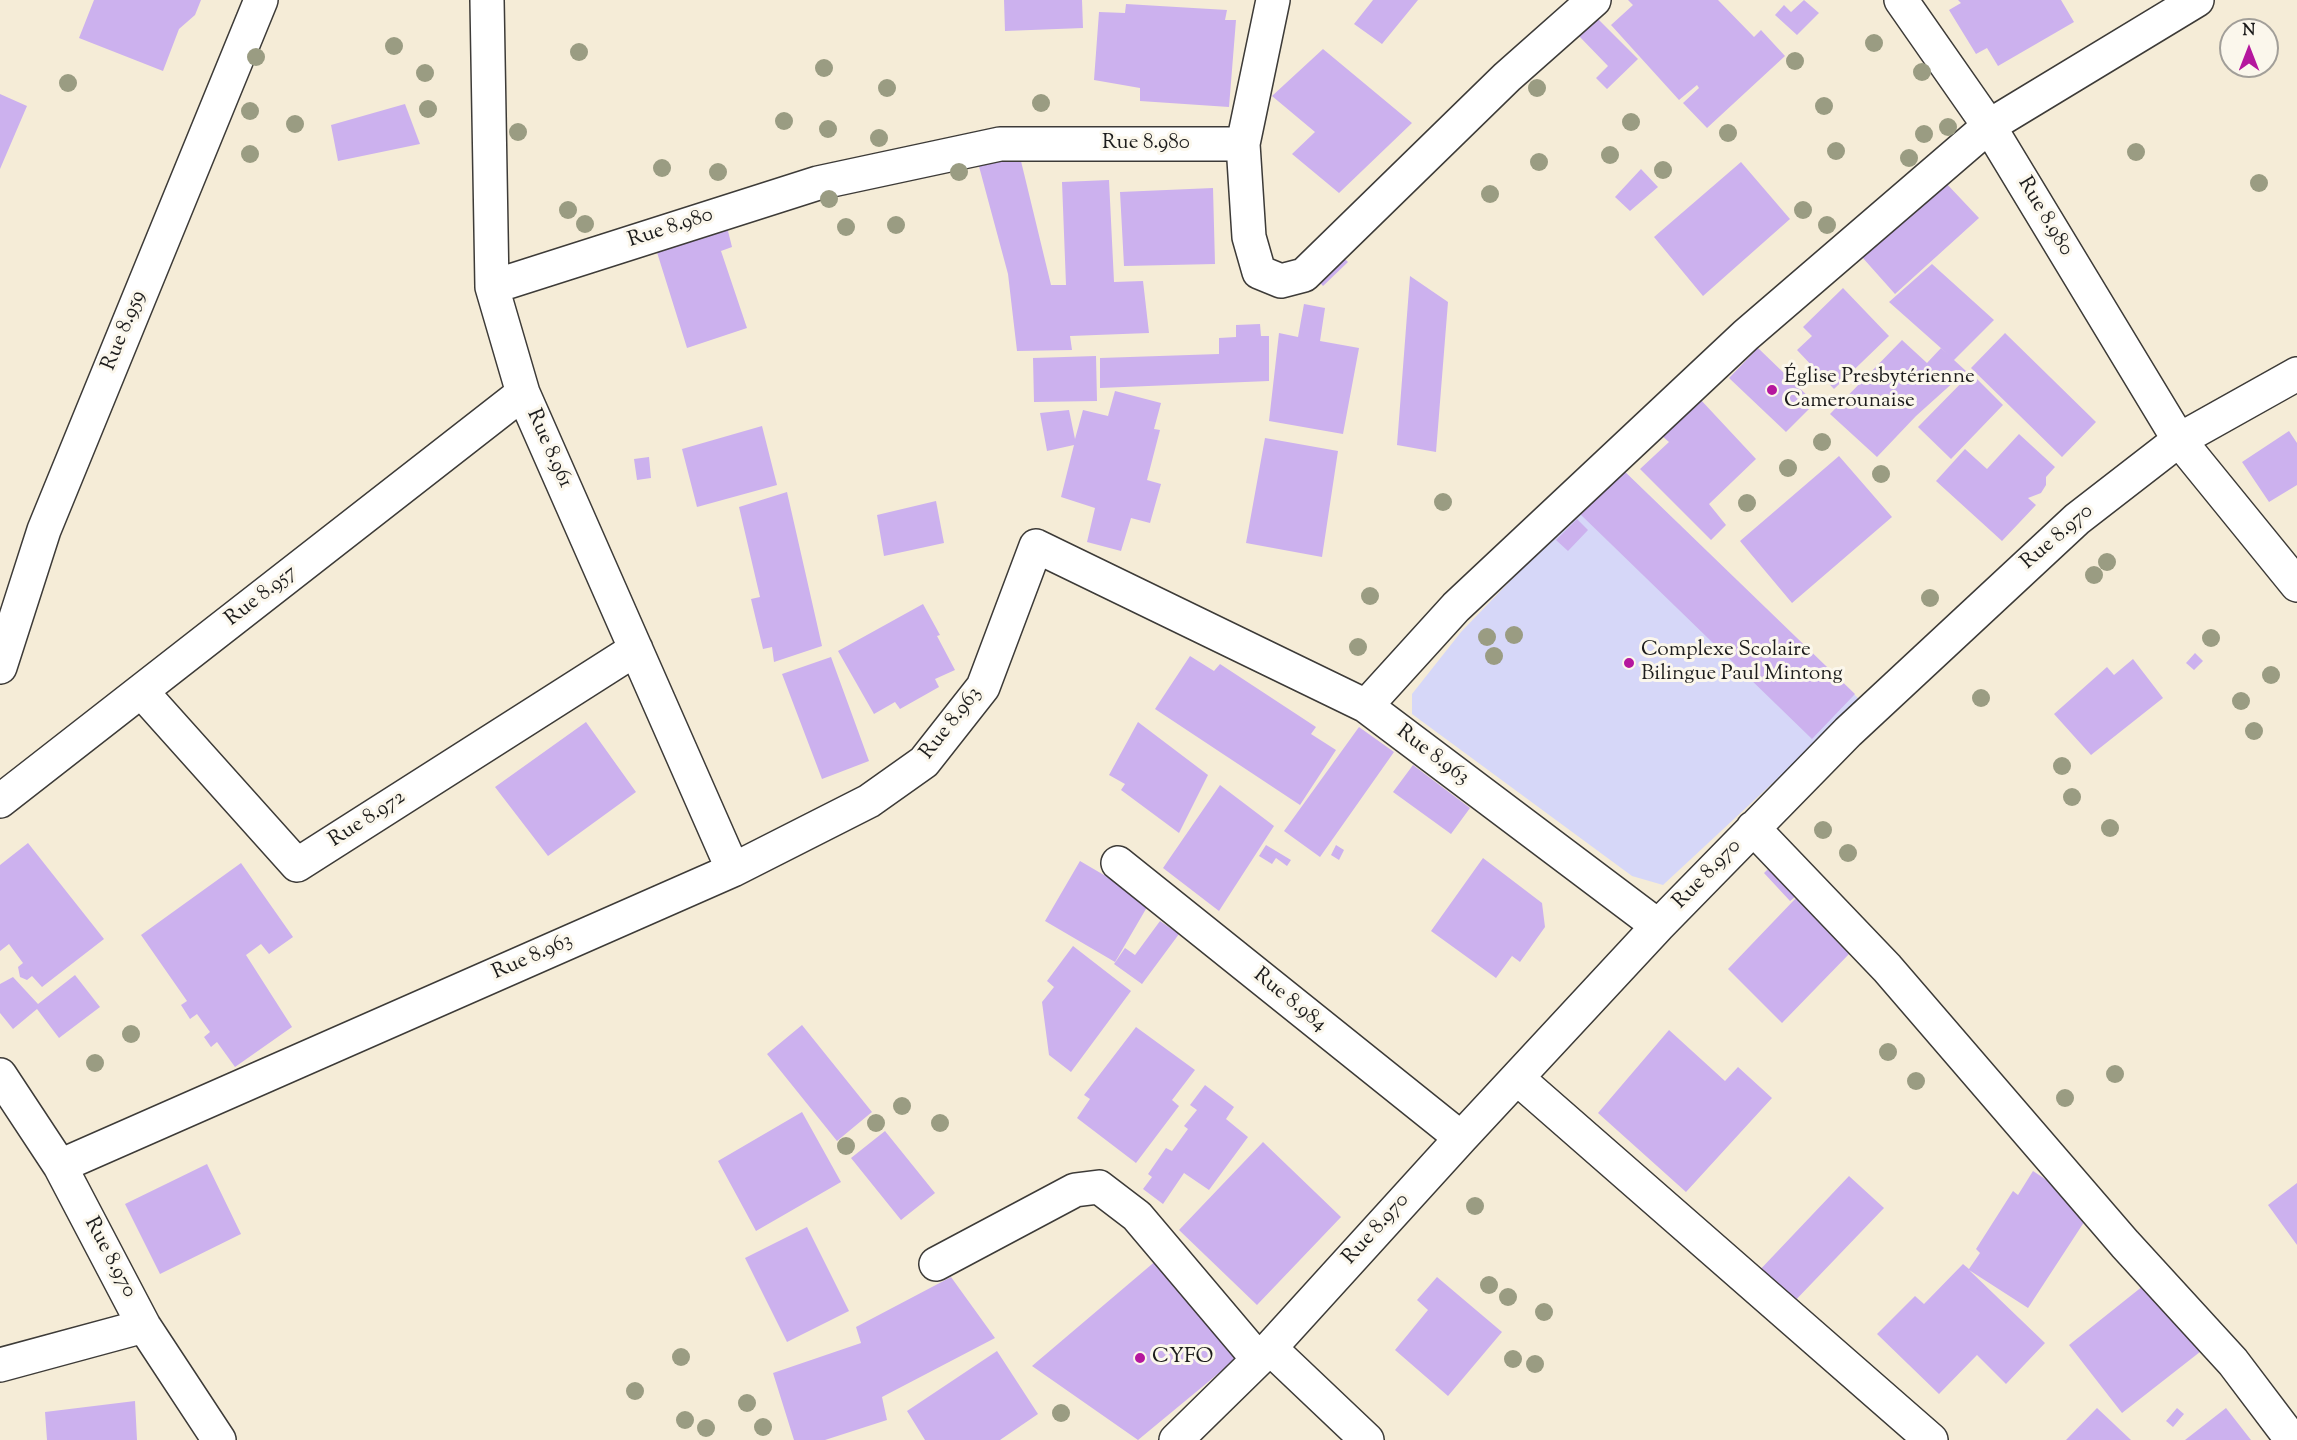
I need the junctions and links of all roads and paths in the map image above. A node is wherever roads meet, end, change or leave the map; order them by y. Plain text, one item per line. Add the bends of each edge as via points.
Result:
1 (261, 0) edge
2 (487, 0) edge
3 (1273, 0) edge
4 (1594, 0) edge
5 (1901, 0) edge
6 (2197, 0) edge
7 (1989, 126) junction
8 (1243, 144) junction
9 (492, 287) junction
10 (2297, 374) edge
11 (523, 393) junction
12 (2179, 440) junction
13 (2297, 585) edge
14 (636, 648) junction
15 (0, 667) edge
16 (141, 691) junction
17 (1366, 706) junction
18 (0, 801) edge
19 (1753, 828) junction
20 (1118, 863) dead end
21 (733, 870) junction
22 (1658, 926) junction
23 (0, 1075) edge
24 (1517, 1077) junction
25 (1461, 1138) junction
26 (60, 1166) junction
27 (936, 1264) dead end
28 (144, 1326) junction
29 (1264, 1354) junction
30 (0, 1365) edge
31 (219, 1440) edge
32 (1176, 1440) edge
33 (1367, 1440) edge
34 (1931, 1440) edge
35 (2292, 1440) edge

1 - 15 street, Rue 8.959 via 44,530
2 - 9 street, Rue 8.961
3 - 8 street
4 - 8 street via 1508,77 1304,275 1281,281 1258,272 1249,237
5 - 7 street, Rue 8.980
6 - 7 street
7 - 12 street, Rue 8.980
7 - 17 street via 1746,335 1456,607
8 - 9 street, Rue 8.980 via 1000,144 818,183
9 - 11 street, Rue 8.961
10 - 12 street, Rue 8.970
11 - 14 street, Rue 8.961
11 - 16 street, Rue 8.957
12 - 13 street, Rue 8.980
12 - 19 street, Rue 8.970 via 2077,519 1848,732
14 - 16 street, Rue 8.972 via 297,865
14 - 21 street, Rue 8.961
16 - 18 street, Rue 8.957
17 - 21 street, Rue 8.963 via 1036,546 983,687 924,762 869,801
17 - 22 street, Rue 8.963
19 - 22 street, Rue 8.970
19 - 35 street via 1887,968 2233,1362
20 - 25 street, Rue 8.984
21 - 26 street, Rue 8.963
22 - 24 street, Rue 8.970
23 - 26 street, Rue 8.970
24 - 25 street, Rue 8.970
24 - 34 street
25 - 29 street, Rue 8.970
26 - 28 street, Rue 8.970
27 - 29 street via 1075,1190 1099,1187 1137,1216
28 - 30 street
28 - 31 street, Rue 8.970
29 - 32 street, Rue 8.970
29 - 33 street

